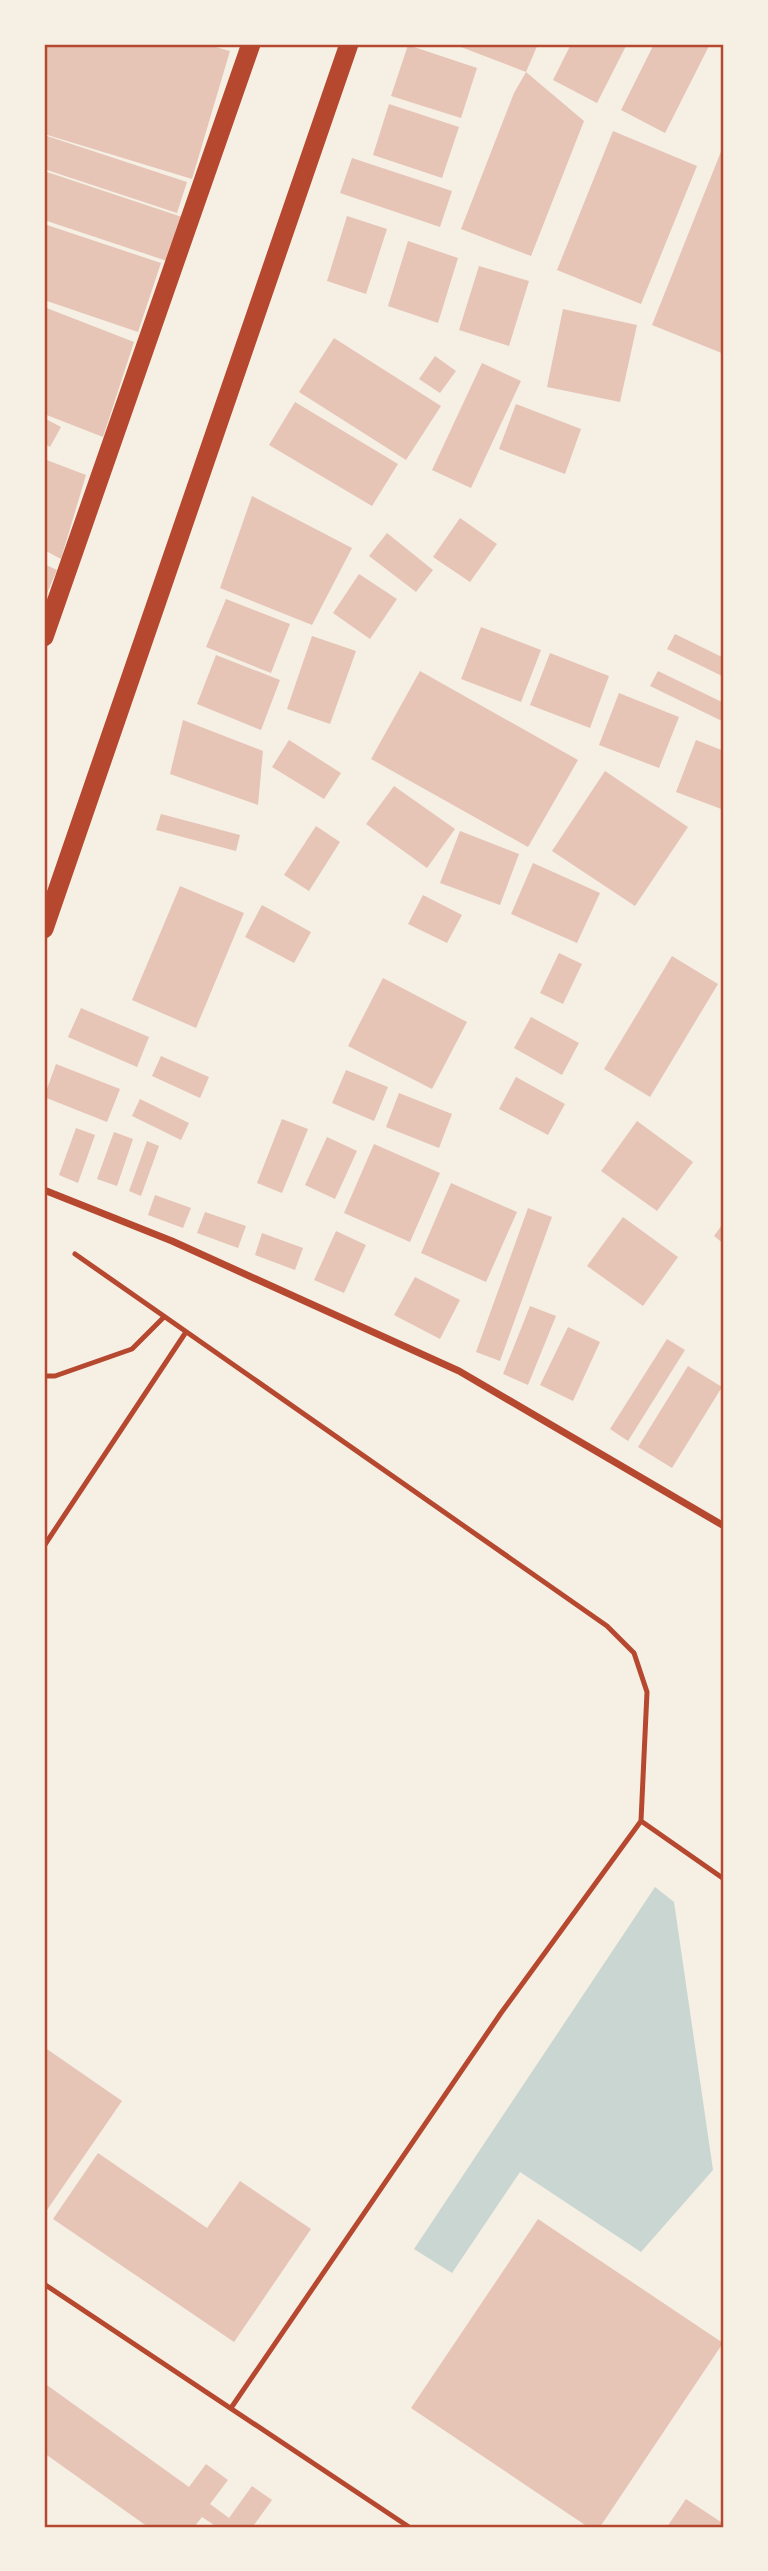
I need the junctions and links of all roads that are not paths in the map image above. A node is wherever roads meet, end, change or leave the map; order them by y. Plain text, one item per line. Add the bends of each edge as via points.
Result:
1 (251, 44) edge
2 (349, 44) edge
3 (44, 637) edge
4 (44, 929) edge
5 (44, 1190) edge
6 (75, 1254) dead end
7 (163, 1318) junction
8 (186, 1332) junction
9 (44, 1376) edge
10 (724, 1526) edge
11 (44, 1546) edge
12 (641, 1821) junction
13 (724, 1879) edge
14 (44, 2284) edge
15 (231, 2408) junction
16 (409, 2527) edge

1 - 3 highway
2 - 4 highway
5 - 10 street via 172,1241 459,1371
6 - 7 lane
7 - 8 lane
7 - 9 lane via 132,1349
8 - 11 lane
8 - 12 lane via 607,1626 634,1653 647,1692
12 - 13 lane
12 - 15 lane via 501,2013
14 - 15 lane
15 - 16 lane

